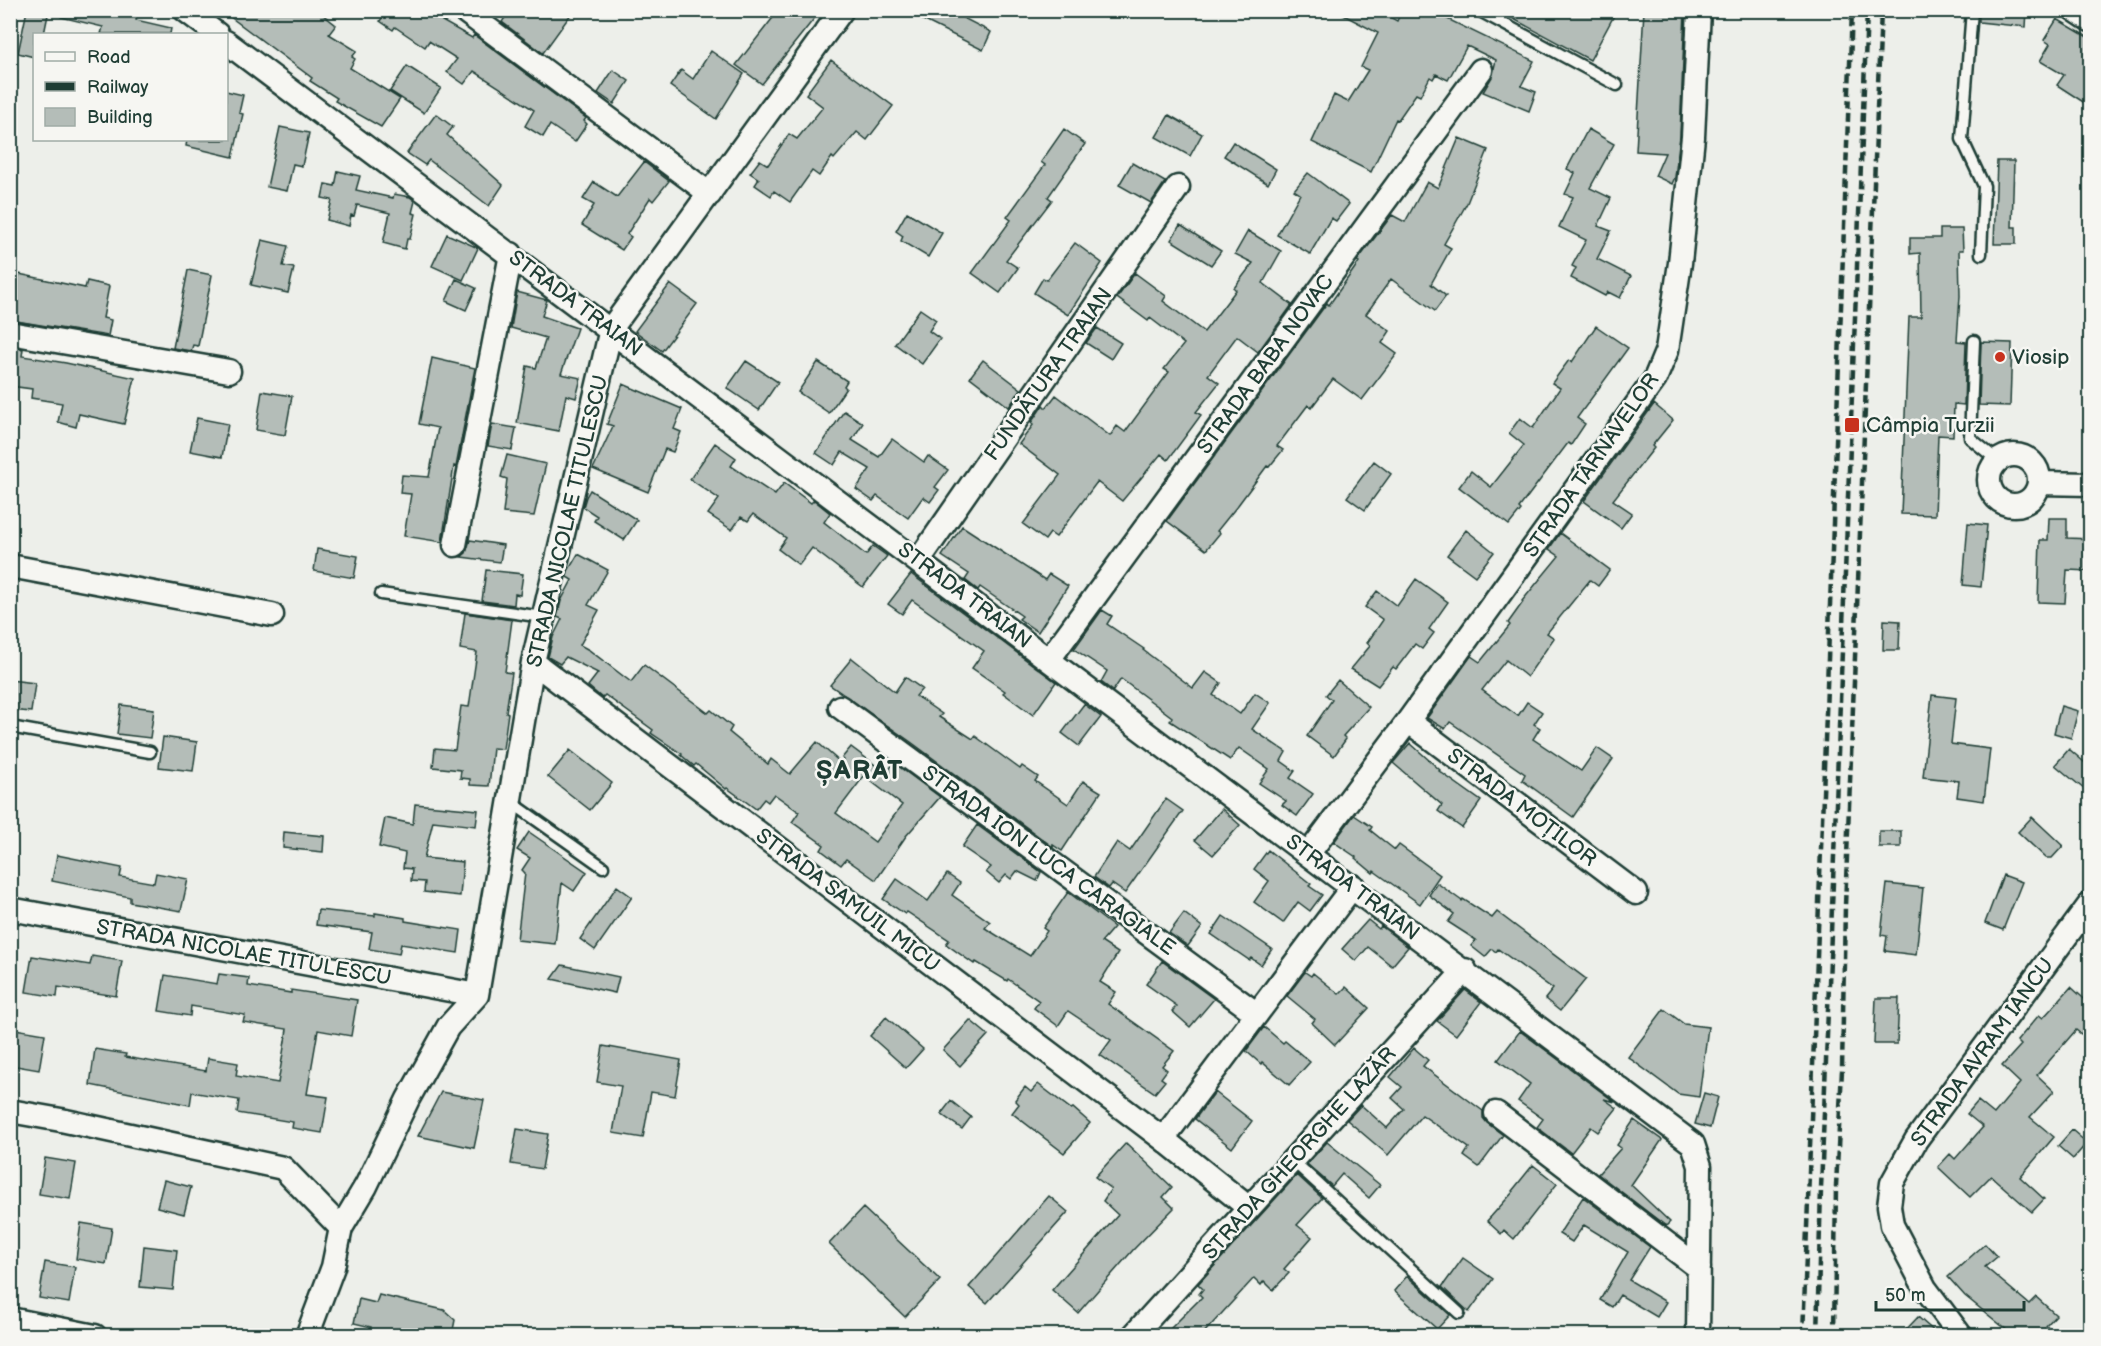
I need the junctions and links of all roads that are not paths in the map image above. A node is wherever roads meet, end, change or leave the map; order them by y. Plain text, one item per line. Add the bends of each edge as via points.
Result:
1 (185, 10) edge
2 (463, 10) edge
3 (1478, 10) edge
4 (1699, 10) edge
5 (1972, 10) edge
6 (2075, 10) edge
7 (841, 11) edge
8 (2091, 20) edge
9 (216, 33) edge
10 (228, 43) edge
11 (1481, 70) dead end
12 (1617, 85) dead end
13 (1178, 187) dead end
14 (710, 194) junction
15 (511, 254) junction
16 (1981, 254) dead end
17 (611, 329) junction
18 (10, 333) edge
19 (1974, 341) dead end
20 (229, 371) dead end
21 (1997, 460) junction
22 (2040, 483) junction
23 (2091, 484) edge
24 (455, 545) dead end
25 (919, 561) junction
26 (10, 566) edge
27 (381, 594) dead end
28 (272, 615) dead end
29 (543, 617) junction
30 (1050, 658) junction
31 (533, 662) junction
32 (840, 707) dead end
33 (1408, 721) junction
34 (10, 727) edge
35 (150, 752) dead end
36 (511, 802) junction
37 (1309, 854) junction
38 (603, 867) dead end
39 (1353, 886) junction
40 (1636, 893) dead end
41 (2091, 904) edge
42 (10, 909) edge
43 (1465, 970) junction
44 (477, 995) junction
45 (1257, 1014) junction
46 (10, 1111) edge
47 (1496, 1113) dead end
48 (1163, 1139) junction
49 (1292, 1160) junction
50 (1249, 1208) junction
51 (341, 1228) junction
52 (1699, 1268) junction
53 (1459, 1313) dead end
54 (10, 1319) edge
55 (95, 1335) edge
56 (307, 1335) edge
57 (1133, 1335) edge
58 (1698, 1335) edge
59 (1961, 1335) edge

1 - 9 street
2 - 14 street
3 - 12 lane
4 - 33 street, STRADA TÂRNAVELOR via 1693,137 1668,350 1655,378
5 - 16 lane via 1962,139 1984,186
6 - 8 street
7 - 14 street, STRADA NICOLAE TITULESCU
10 - 15 street, STRADA TRAIAN
11 - 30 street, STRADA BABA NOVAC
13 - 25 street, FUNDĂTURA TRAIAN
14 - 17 street, STRADA NICOLAE TITULESCU
15 - 17 street, STRADA TRAIAN
15 - 24 street
17 - 25 street, STRADA TRAIAN
17 - 29 street, STRADA NICOLAE TITULESCU
18 - 20 street
19 - 21 lane via 1970,438
21 - 22 street via 2016,454 2034,463
21 - 22 street via 1988,474 1990,490 2001,503 2018,506 2032,498
22 - 23 street
25 - 30 street, STRADA TRAIAN
26 - 28 street
27 - 29 lane
29 - 31 street, STRADA NICOLAE TITULESCU
30 - 37 street, STRADA TRAIAN
31 - 36 street, STRADA NICOLAE TITULESCU
31 - 48 street, STRADA SAMUIL MICU
32 - 45 street, STRADA ION LUCA CARAGIALE
33 - 37 street, STRADA TÂRNAVELOR
33 - 40 street, STRADA MOȚILOR
34 - 35 lane
36 - 38 lane
36 - 44 street, STRADA NICOLAE TITULESCU
37 - 39 street, STRADA TRAIAN
39 - 43 street, STRADA TRAIAN
39 - 45 street
41 - 59 street, STRADA AVRAM IANCU via 1916,1140 1892,1183 1892,1225 1925,1288
42 - 44 street, STRADA NICOLAE TITULESCU
43 - 49 street, STRADA GHEORGHE LAZĂR
43 - 52 street, STRADA TRAIAN via 1693,1143 1700,1166
44 - 51 street via 448,1027
45 - 48 street
46 - 51 street via 284,1168
47 - 52 street
48 - 50 street, STRADA SAMUIL MICU
49 - 50 street, STRADA GHEORGHE LAZĂR
49 - 53 lane
50 - 57 street, STRADA GHEORGHE LAZĂR
51 - 56 street via 333,1267
52 - 58 street
54 - 55 street

